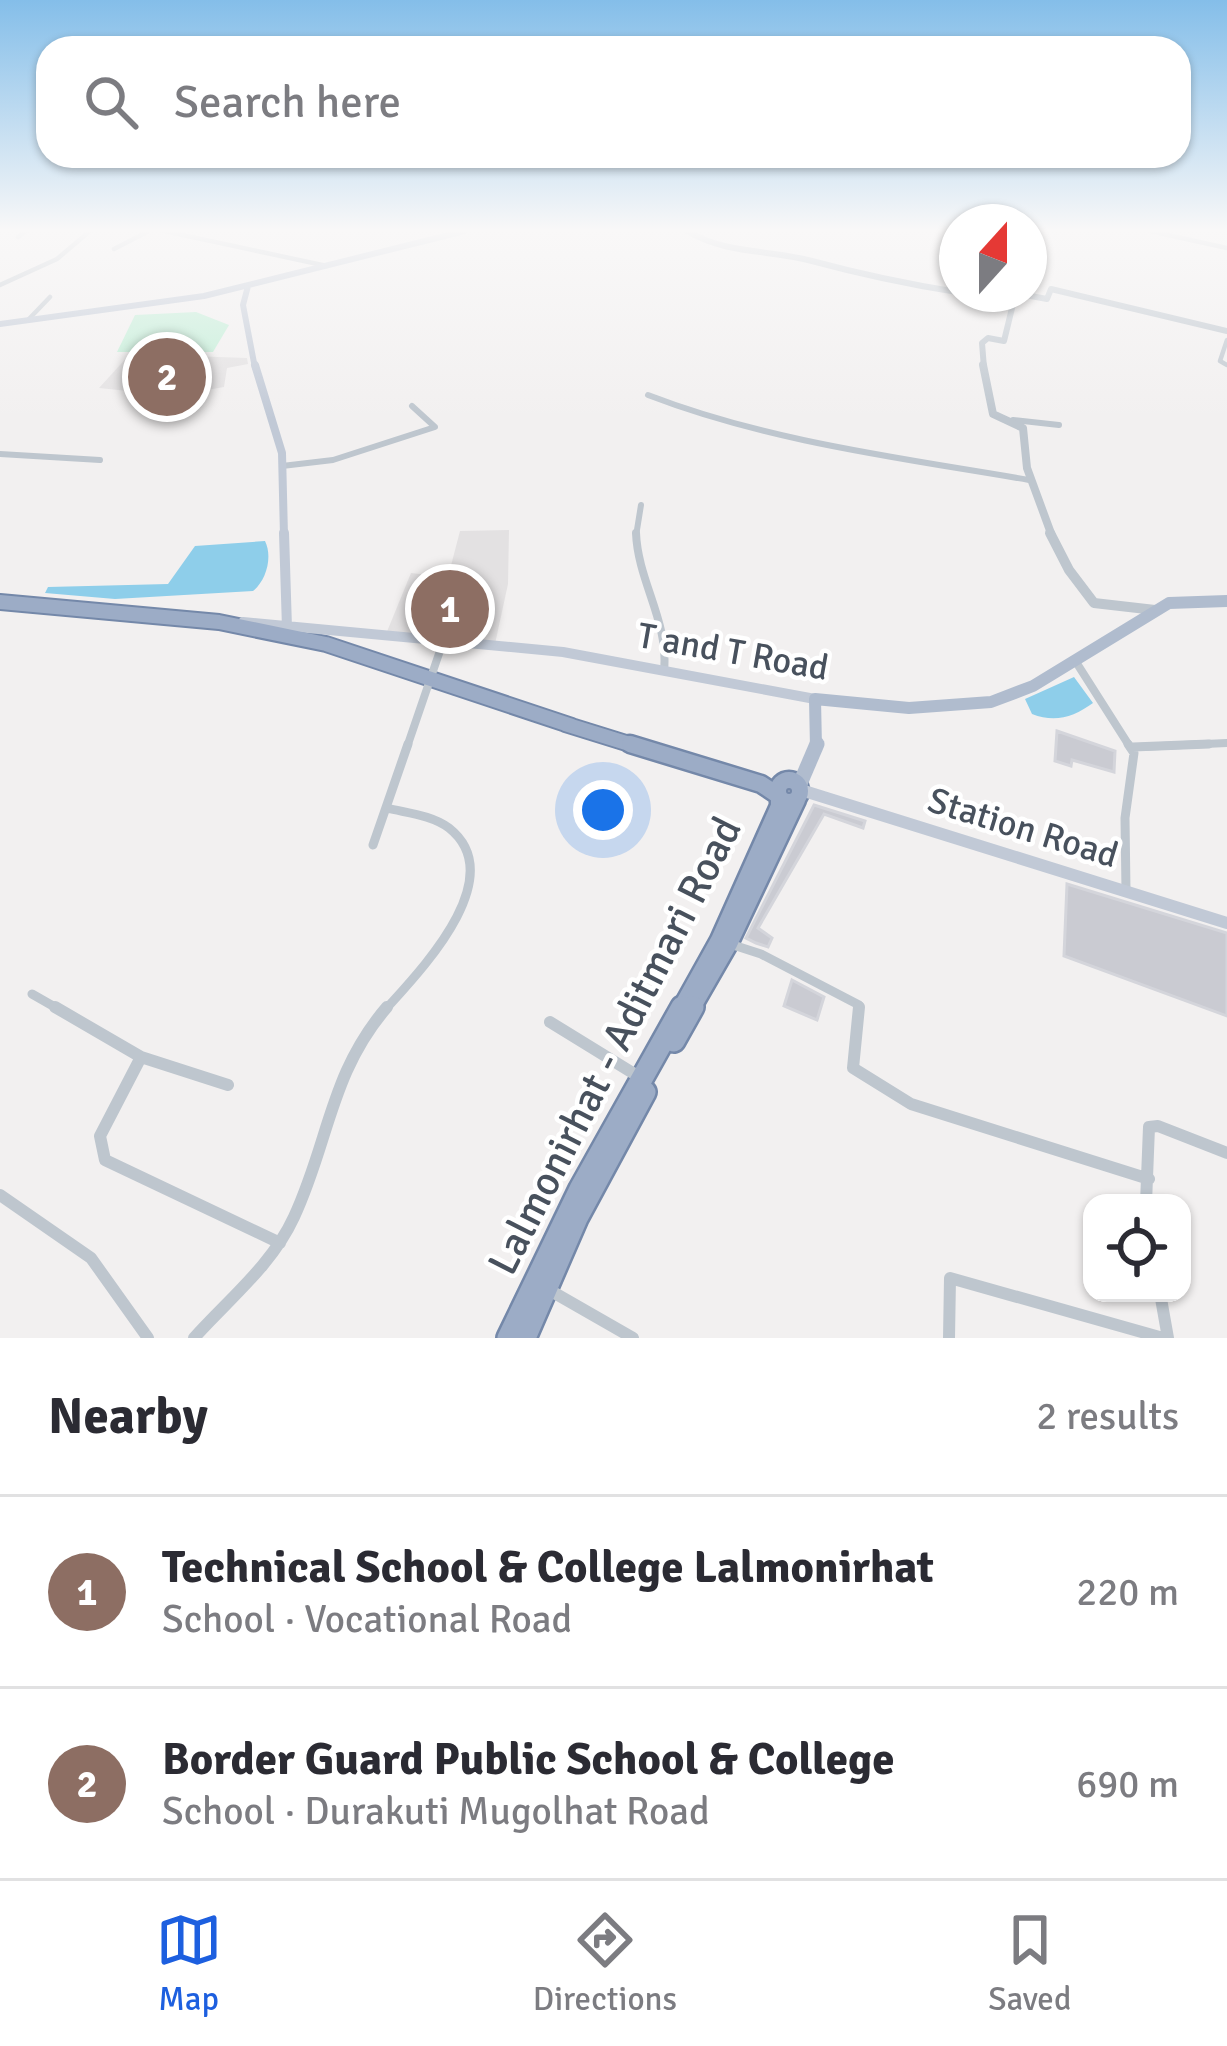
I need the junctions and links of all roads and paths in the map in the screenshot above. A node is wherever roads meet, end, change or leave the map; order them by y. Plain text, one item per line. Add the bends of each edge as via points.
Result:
1 (208, 293) edge
2 (234, 293) edge
3 (246, 293) edge
4 (1082, 293) edge
5 (50, 297) dead end
6 (243, 305) junction
7 (1011, 312) edge
8 (28, 320) junction
9 (0, 324) edge
10 (1227, 331) edge
11 (1227, 340) edge
12 (1227, 365) edge
13 (647, 395) dead end
14 (412, 406) dead end
15 (1013, 420) junction
16 (1059, 425) dead end
17 (0, 454) edge
18 (100, 460) dead end
19 (282, 466) junction
20 (1029, 480) junction
21 (641, 505) dead end
22 (1227, 601) edge
23 (0, 602) edge
24 (1155, 610) junction
25 (287, 630) junction
26 (444, 638) junction
27 (1076, 662) junction
28 (664, 672) junction
29 (434, 680) junction
30 (815, 699) junction
31 (1227, 743) edge
32 (1133, 747) junction
33 (791, 792) junction
34 (387, 808) junction
35 (373, 845) dead end
36 (1126, 892) junction
37 (1227, 923) edge
38 (729, 944) junction
39 (32, 994) dead end
40 (550, 1022) dead end
41 (141, 1057) junction
42 (642, 1078) junction
43 (228, 1085) dead end
44 (1227, 1153) edge
45 (1149, 1179) junction
46 (1147, 1194) edge
47 (0, 1195) edge
48 (280, 1243) junction
49 (544, 1288) junction
50 (1161, 1302) edge
51 (148, 1338) edge
52 (194, 1338) edge
53 (508, 1338) edge
54 (525, 1338) edge
55 (633, 1338) edge
56 (949, 1338) edge
57 (1166, 1338) edge

1 - 8 main road
2 - 6 main road
3 - 6 main road
4 - 10 street
5 - 8 street
6 - 19 main road
7 - 15 street via 1004,340 988,338 980,348 993,414
8 - 9 main road
11 - 12 street via 1220,362
13 - 20 street via 841,449
14 - 19 street via 435,427 333,460
15 - 16 street
15 - 20 street via 1023,428
17 - 18 street
19 - 25 main road
20 - 24 street via 1082,592 1094,603
21 - 28 street via 638,556 665,621
22 - 24 main road
23 - 25 highway, Lalmonirhat - Aditmari Road
24 - 27 main road, T and T Road
25 - 26 main road, T and T Road
25 - 29 highway, Lalmonirhat - Aditmari Road
26 - 28 main road, T and T Road
26 - 29 street
27 - 30 main road, T and T Road via 992,703 909,708
27 - 32 street
28 - 30 main road, T and T Road
29 - 33 highway, Lalmonirhat - Aditmari Road
29 - 34 street
30 - 33 main road via 808,778
31 - 32 street
32 - 36 street
33 - 36 main road, Station Road
33 - 38 highway
33 - 42 highway, Lalmonirhat - Aditmari Road
34 - 35 street
34 - 48 street via 445,823 460,835 469,867 463,896 442,948 355,1048
36 - 37 main road, Station Road
38 - 45 street via 859,1005 853,1068 911,1104
38 - 49 highway
39 - 41 street
40 - 42 street
41 - 43 street
41 - 48 street via 100,1136 105,1160
42 - 53 highway, Lalmonirhat - Aditmari Road
44 - 45 street via 1149,1127
45 - 46 street
47 - 51 street via 91,1258
48 - 52 street
49 - 54 highway
49 - 55 street
50 - 57 street
56 - 57 street via 950,1279

